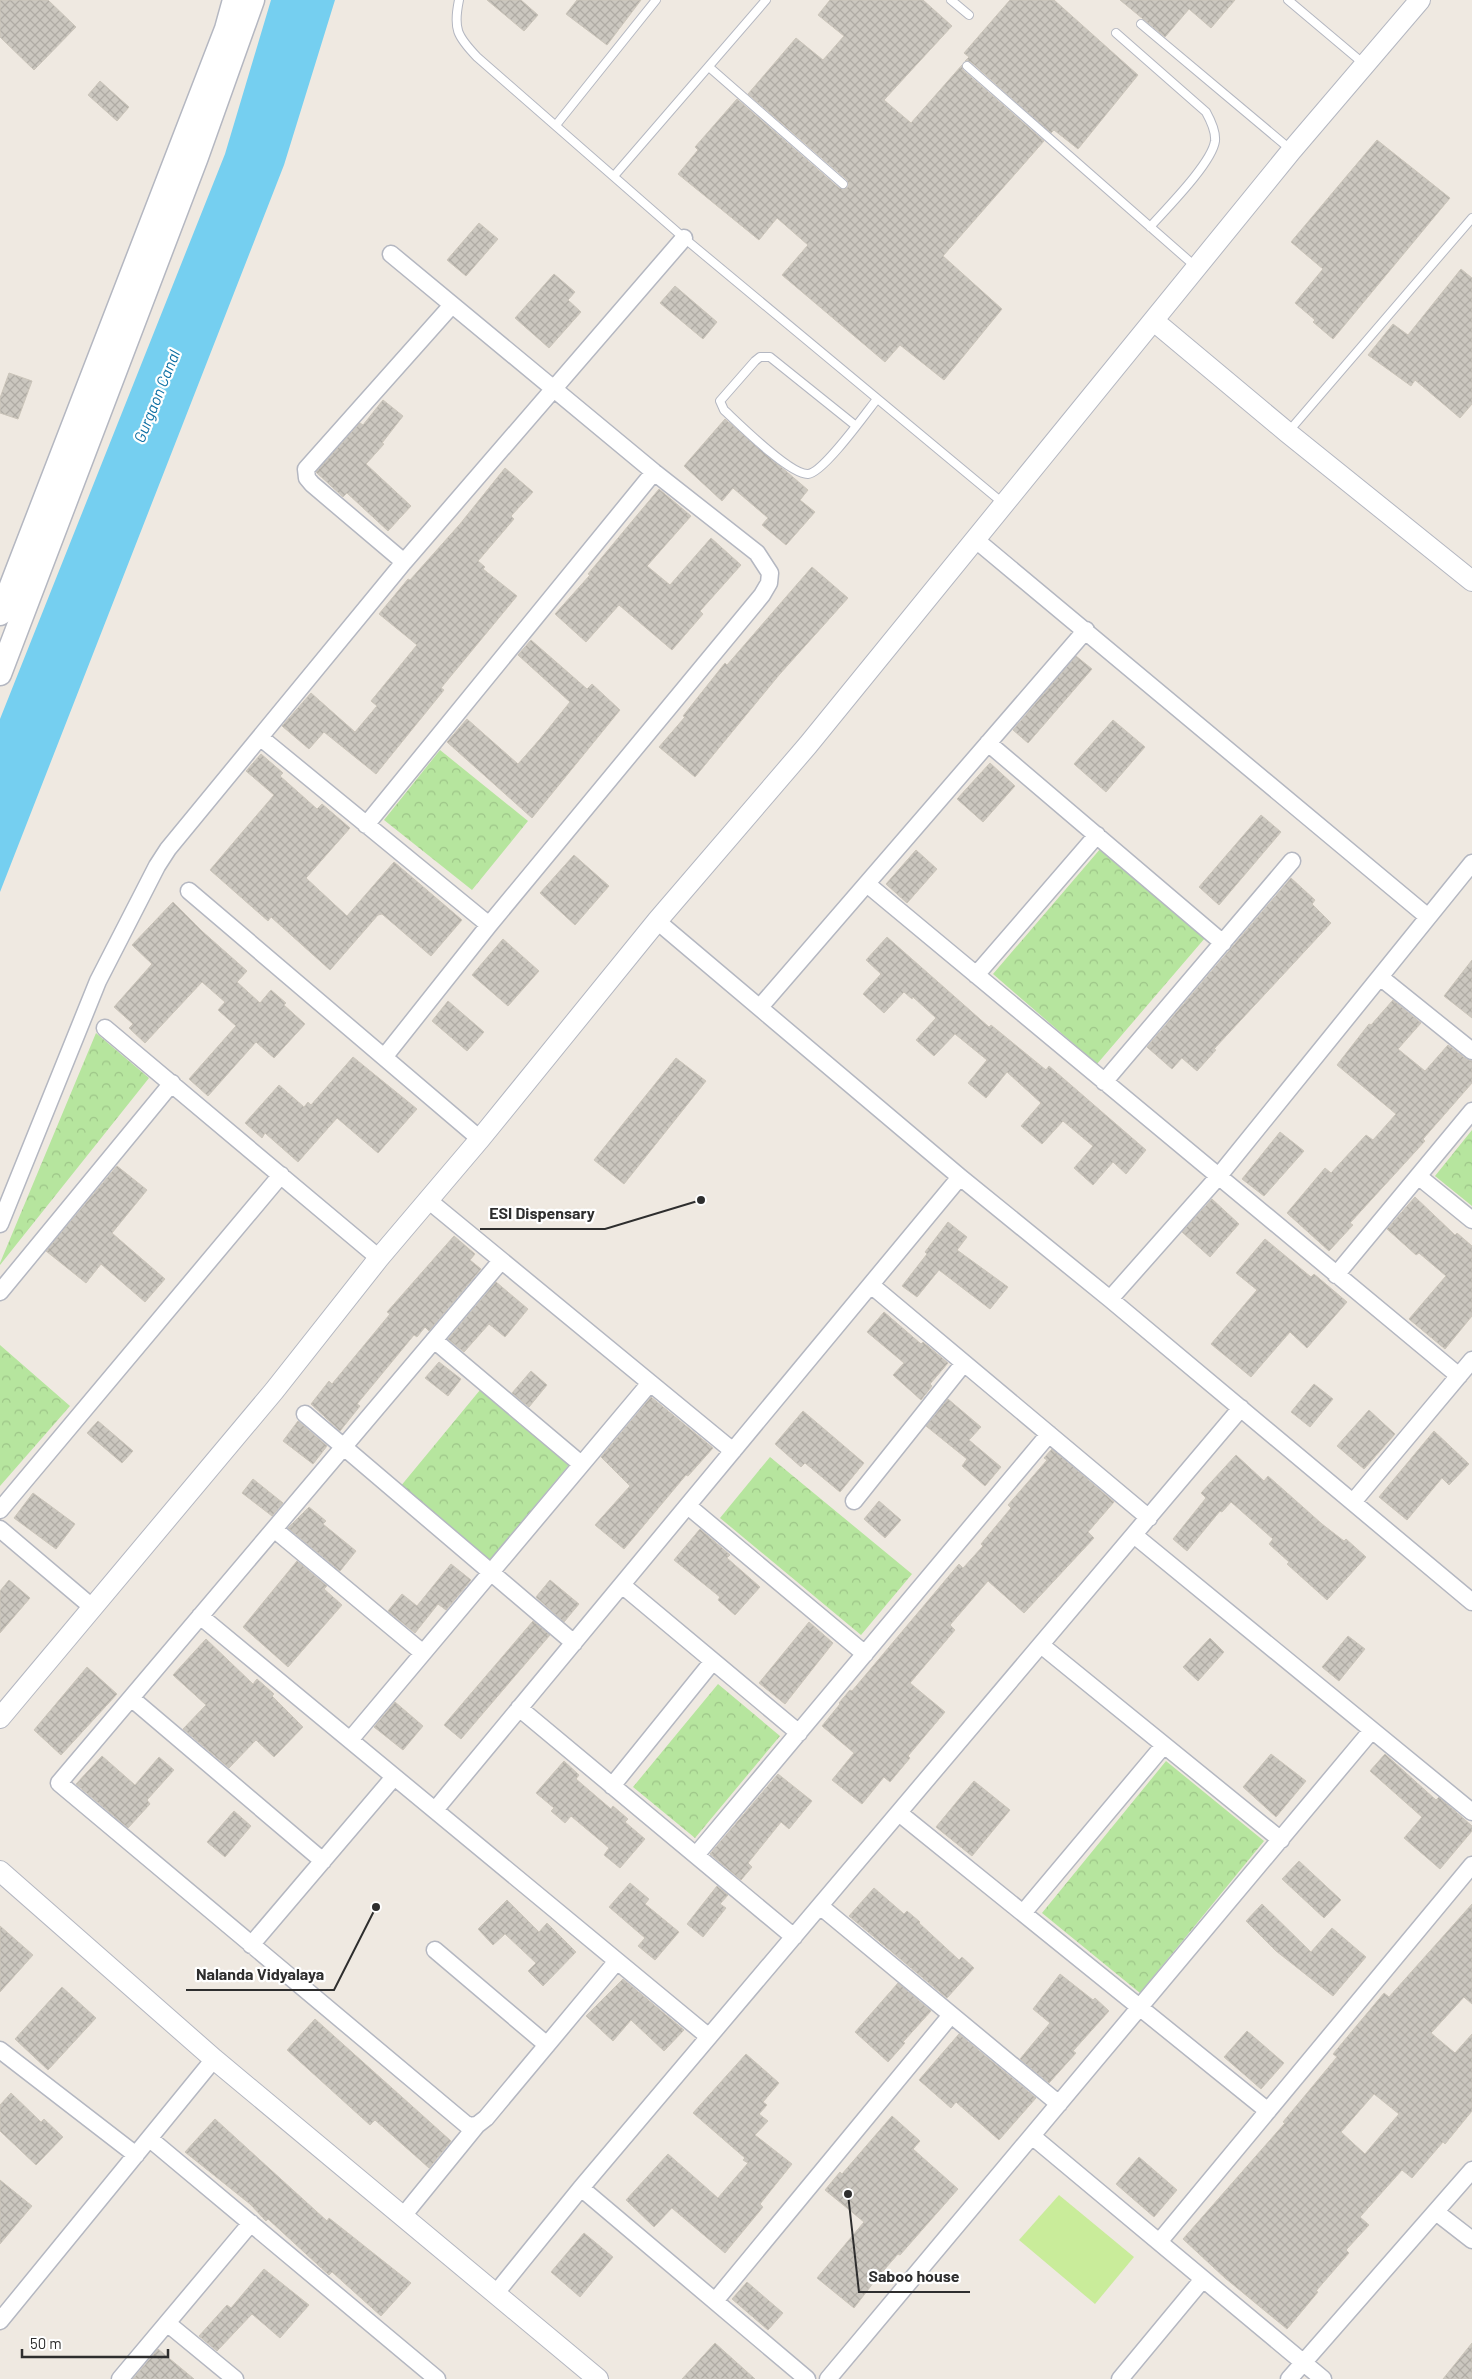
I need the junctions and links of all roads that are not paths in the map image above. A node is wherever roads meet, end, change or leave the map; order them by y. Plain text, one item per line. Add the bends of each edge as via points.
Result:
1 (234, 0) edge
2 (253, 0) edge
3 (459, 0) edge
4 (656, 0) edge
5 (766, 0) edge
6 (951, 0) edge
7 (1288, 0) edge
8 (1420, 0) edge
9 (969, 15) dead end
10 (1141, 24) dead end
11 (1116, 33) dead end
12 (1365, 65) junction
13 (966, 66) dead end
14 (709, 67) junction
15 (556, 126) junction
16 (1292, 150) junction
17 (614, 176) junction
18 (843, 184) dead end
19 (1472, 218) edge
20 (1150, 227) junction
21 (684, 238) junction
22 (391, 254) dead end
23 (1198, 268) junction
24 (452, 305) junction
25 (1154, 321) junction
26 (552, 388) junction
27 (878, 399) junction
28 (856, 426) junction
29 (1288, 433) junction
30 (654, 472) junction
31 (1004, 504) junction
32 (976, 540) junction
33 (404, 562) junction
34 (1472, 581) edge
35 (0, 614) edge
36 (1086, 630) junction
37 (0, 674) edge
38 (261, 738) junction
39 (988, 743) junction
40 (366, 825) junction
41 (1097, 835) junction
42 (1292, 862) dead end
43 (1472, 863) edge
44 (867, 884) junction
45 (189, 891) dead end
46 (1428, 917) junction
47 (658, 921) junction
48 (489, 925) junction
49 (1223, 943) junction
50 (976, 975) junction
51 (1380, 977) junction
52 (760, 1007) junction
53 (105, 1028) dead end
54 (1472, 1051) edge
55 (385, 1056) junction
56 (1104, 1082) junction
57 (172, 1083) junction
58 (1472, 1111) edge
59 (480, 1139) junction
60 (281, 1175) junction
61 (1418, 1176) junction
62 (1218, 1177) junction
63 (960, 1178) junction
64 (428, 1200) junction
65 (1472, 1220) edge
66 (0, 1224) edge
67 (379, 1258) junction
68 (501, 1261) junction
69 (1336, 1275) junction
70 (871, 1285) junction
71 (0, 1292) edge
72 (1110, 1299) junction
73 (434, 1340) junction
74 (1472, 1360) edge
75 (964, 1363) junction
76 (1459, 1376) junction
77 (650, 1383) junction
78 (1241, 1408) junction
79 (305, 1414) dead end
80 (1049, 1434) junction
81 (344, 1447) junction
82 (733, 1451) junction
83 (581, 1464) junction
84 (854, 1501) dead end
85 (1353, 1502) junction
86 (688, 1506) junction
87 (0, 1510) edge
88 (1149, 1518) junction
89 (0, 1529) edge
90 (274, 1529) junction
91 (1134, 1535) junction
92 (491, 1572) junction
93 (622, 1585) junction
94 (1472, 1602) edge
95 (92, 1607) junction
96 (200, 1616) junction
97 (574, 1643) junction
98 (1041, 1645) junction
99 (423, 1653) junction
100 (865, 1654) junction
101 (713, 1661) junction
102 (131, 1698) junction
103 (520, 1708) junction
104 (0, 1718) edge
105 (1372, 1730) junction
106 (799, 1733) junction
107 (350, 1740) junction
108 (1164, 1745) junction
109 (394, 1777) junction
110 (612, 1786) junction
111 (435, 1810) junction
112 (1472, 1812) edge
113 (899, 1813) junction
114 (1281, 1840) junction
115 (696, 1855) junction
116 (323, 1861) junction
117 (1472, 1866) edge
118 (0, 1871) edge
119 (820, 1906) junction
120 (1023, 1913) junction
121 (794, 1937) junction
122 (251, 1945) junction
123 (435, 1950) dead end
124 (617, 1960) junction
125 (1140, 2008) junction
126 (951, 2015) junction
127 (709, 2037) junction
128 (547, 2045) junction
129 (0, 2050) edge
130 (214, 2059) junction
131 (1059, 2104) junction
132 (1268, 2111) junction
133 (477, 2125) junction
134 (1032, 2136) junction
135 (150, 2139) junction
136 (136, 2155) junction
137 (1472, 2170) edge
138 (581, 2188) junction
139 (1436, 2212) junction
140 (403, 2216) junction
141 (251, 2223) junction
142 (1472, 2240) edge
143 (1159, 2242) junction
144 (1204, 2279) junction
145 (496, 2294) junction
146 (715, 2301) junction
147 (0, 2321) edge
148 (167, 2323) junction
149 (1303, 2362) junction
150 (120, 2379) edge
151 (235, 2379) edge
152 (437, 2379) edge
153 (598, 2379) edge
154 (807, 2379) edge
155 (828, 2379) edge
156 (1120, 2379) edge
157 (1289, 2379) edge
158 (1323, 2379) edge

1 - 35 main road via 226,29
2 - 37 main road via 201,148
3 - 15 lane via 456,28 466,45
4 - 15 lane
5 - 14 lane
6 - 9 lane
7 - 12 lane
8 - 12 street
10 - 16 lane
11 - 20 lane via 1206,112 1214,130 1212,153
12 - 16 street
13 - 20 lane
14 - 17 lane
14 - 18 lane
15 - 17 lane
16 - 23 street
17 - 21 lane
19 - 29 lane
20 - 23 lane
21 - 26 street
21 - 27 lane
22 - 24 street
23 - 25 street
24 - 26 street
24 - 33 street via 306,469 306,478 312,484
25 - 29 street
25 - 31 street
26 - 30 street
26 - 33 street
27 - 28 lane
27 - 31 lane
28 - 28 lane via 819,470 808,474 790,468 724,410 720,401 755,361 770,356
29 - 34 street
30 - 40 street
30 - 48 street via 757,553 770,573 769,583
31 - 32 street
32 - 36 street
32 - 47 street
33 - 38 street
36 - 39 street
36 - 46 street
38 - 40 street
38 - 66 street via 202,806 157,866 96,987
39 - 41 street
39 - 44 street
40 - 48 street
41 - 49 street
41 - 50 street
42 - 49 street
43 - 46 street
44 - 50 street
44 - 52 street
45 - 55 street
46 - 51 street
47 - 52 street
47 - 59 street
48 - 55 street
49 - 56 street
50 - 56 street
51 - 54 street
51 - 62 street
52 - 63 street
53 - 57 street
55 - 59 street
56 - 62 street
57 - 60 street
57 - 71 street
58 - 61 street
59 - 64 street
60 - 67 street
60 - 87 street
61 - 65 street
61 - 69 street
62 - 69 street
62 - 72 street
63 - 70 street
63 - 72 street
64 - 67 street
64 - 68 street
67 - 95 street via 274,1391
68 - 73 street
68 - 77 street
69 - 76 street
70 - 75 street
70 - 82 street
72 - 78 street
73 - 81 street
73 - 83 street
74 - 76 street
75 - 80 street
75 - 84 street
76 - 85 street
77 - 82 street
77 - 83 street
78 - 85 street
78 - 88 street
79 - 81 street
80 - 88 street
80 - 100 street
81 - 90 street
81 - 92 street
82 - 86 street
83 - 92 street
85 - 94 street
86 - 93 street
86 - 100 street
88 - 91 street
89 - 95 street
90 - 96 street
90 - 99 street
91 - 98 street
91 - 105 street
92 - 97 street
92 - 99 street
93 - 97 street
93 - 101 street
95 - 104 street
96 - 102 street
96 - 107 street
97 - 103 street
98 - 108 street
98 - 113 street
99 - 107 street
100 - 106 street
101 - 106 street
101 - 110 street
102 - 116 street
102 - 122 street via 59,1783
103 - 110 street
103 - 111 street
105 - 112 street
105 - 114 street
106 - 115 street
107 - 109 street
108 - 114 street
108 - 120 street
109 - 111 street
109 - 116 street
110 - 115 street
111 - 124 street
113 - 119 street
113 - 120 street
114 - 125 street
115 - 121 street
116 - 122 street
117 - 132 street
118 - 130 street
119 - 121 street
119 - 126 street
120 - 125 street
121 - 127 street
122 - 133 street via 460,2121 468,2126
123 - 128 street
124 - 127 street
124 - 128 street
125 - 131 street
125 - 132 street
126 - 131 street
126 - 146 street
127 - 138 street
128 - 133 street
129 - 136 street
130 - 135 street
130 - 140 street
131 - 134 street
132 - 143 street
133 - 140 street
134 - 143 street
134 - 155 street
135 - 136 street
135 - 141 street
136 - 147 street
137 - 139 street
138 - 145 street
138 - 146 street
139 - 142 street
139 - 149 street
140 - 145 street
141 - 148 street
141 - 152 street
143 - 144 street
144 - 149 street
144 - 156 street
145 - 153 street
146 - 154 street
148 - 150 street
148 - 151 street
149 - 157 street
149 - 158 street

